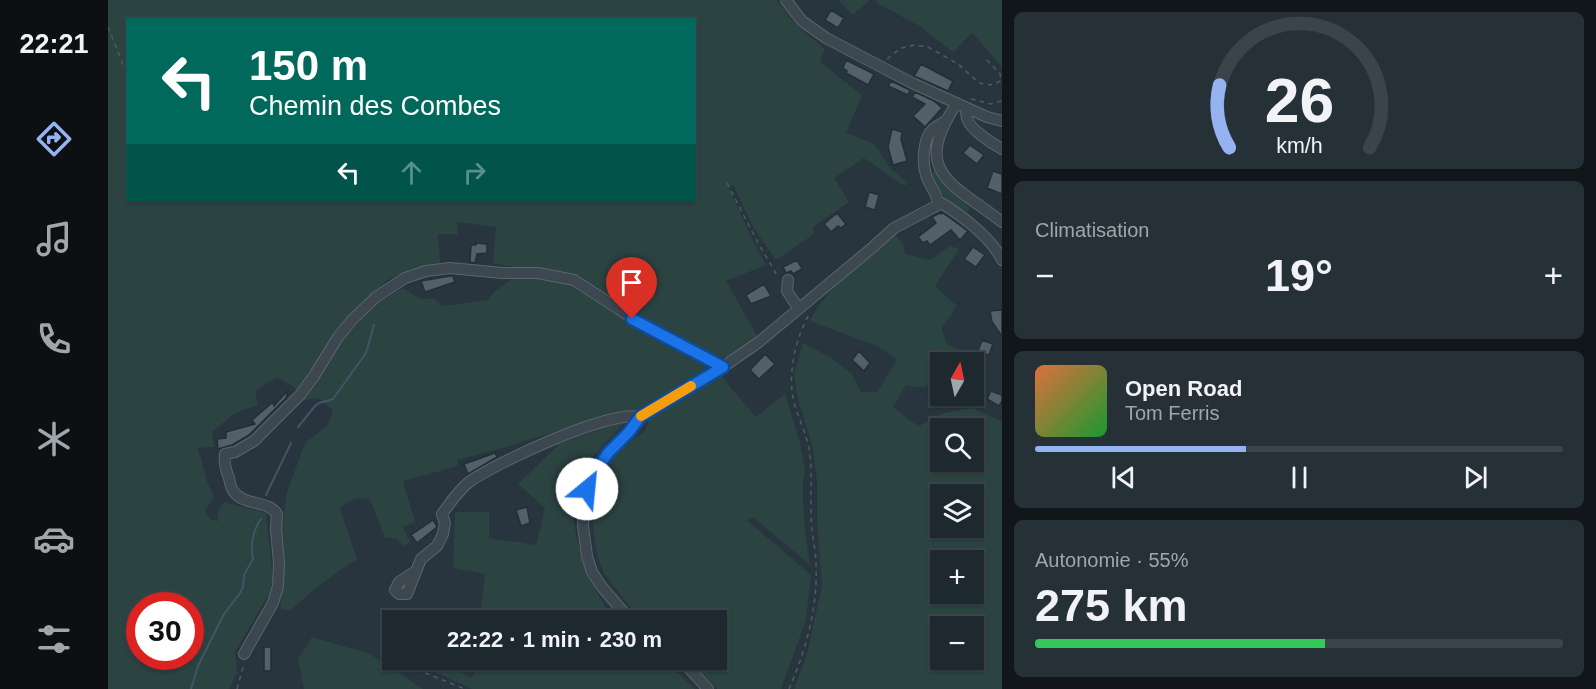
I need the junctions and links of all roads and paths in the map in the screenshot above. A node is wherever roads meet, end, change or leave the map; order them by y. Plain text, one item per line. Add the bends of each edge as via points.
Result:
1 (786, 0) edge
2 (108, 27) edge
3 (986, 59) dead end
4 (879, 66) junction
5 (126, 72) dead end
6 (1002, 101) edge
7 (962, 105) junction
8 (1002, 113) edge
9 (987, 117) junction
10 (945, 122) junction
11 (1002, 122) edge
12 (1002, 149) edge
13 (727, 183) dead end
14 (938, 201) junction
15 (1001, 221) edge
16 (1002, 232) edge
17 (1002, 260) edge
18 (788, 285) joint
19 (814, 306) dead end
20 (799, 309) junction
21 (723, 367) junction
22 (640, 417) junction
23 (407, 594) joint
24 (403, 610) edge
25 (622, 610) edge
26 (244, 654) joint
27 (418, 670) edge
28 (691, 670) edge
29 (237, 689) edge
30 (465, 689) edge
31 (708, 689) edge
32 (789, 689) edge

1 - 4 street via 810,27
2 - 5 path
3 - 4 path via 1000,74 1001,81 979,83 958,64 928,47 914,45 900,48
4 - 7 street
6 - 7 path via 991,104 973,99
7 - 9 street
7 - 10 street
7 - 12 street via 971,126
8 - 9 street
9 - 11 street
10 - 14 street via 931,130 924,161
10 - 15 street via 935,152 942,174
13 - 18 path via 758,243
14 - 17 street via 983,235
14 - 20 street via 938,205 886,234
15 - 16 street
18 - 20 street
19 - 32 path via 796,348 792,374 793,396 810,452 816,587 808,636
20 - 21 street
21 - 22 street
21 - 26 street via 643,326 574,280 538,273 450,268 405,279 376,297 352,320 300,394 254,441 225,454 226,471 235,494 273,508 278,514 278,586 273,603
22 - 23 street via 609,420 542,443 469,483 442,514 444,534 421,559
22 - 25 street via 595,472 587,489 583,526 592,572
23 - 24 path
26 - 29 path
27 - 30 path
28 - 31 street

